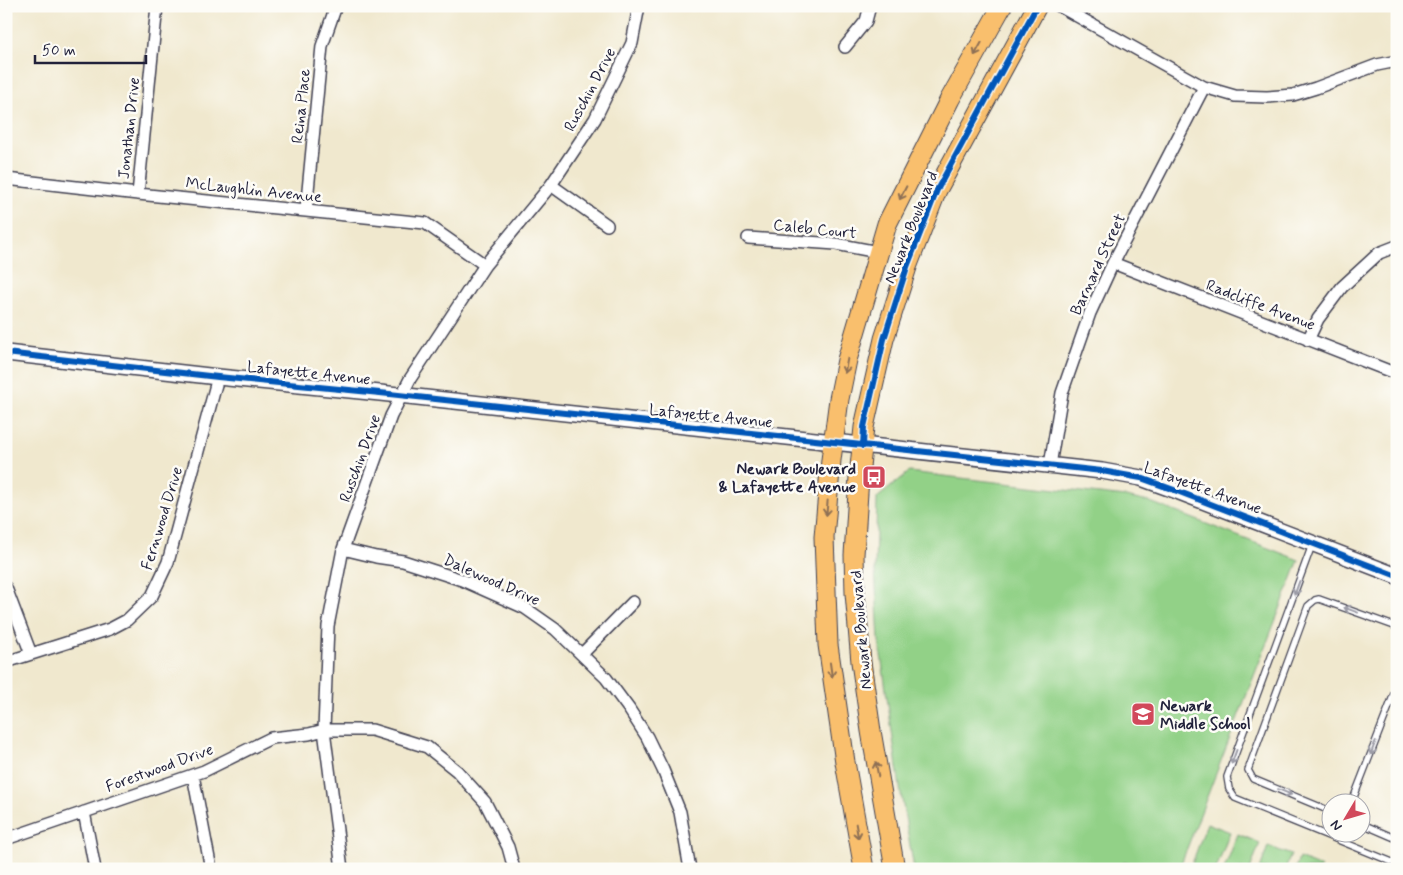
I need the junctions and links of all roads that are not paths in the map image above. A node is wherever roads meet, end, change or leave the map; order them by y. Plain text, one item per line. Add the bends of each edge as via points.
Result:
1 (156, 6) edge
2 (336, 6) edge
3 (639, 6) edge
4 (870, 6) edge
5 (1002, 6) edge
6 (1037, 6) edge
7 (1058, 6) edge
8 (845, 47) dead end
9 (1397, 61) edge
10 (1204, 87) junction
11 (6, 179) edge
12 (551, 185) junction
13 (138, 194) junction
14 (306, 210) junction
15 (607, 225) dead end
16 (748, 238) dead end
17 (1397, 246) edge
18 (878, 252) junction
19 (1113, 263) junction
20 (485, 265) junction
21 (1308, 340) junction
22 (6, 353) edge
23 (1397, 374) edge
24 (218, 377) junction
25 (401, 396) junction
26 (833, 442) junction
27 (863, 446) junction
28 (1050, 465) junction
29 (1313, 543) junction
30 (342, 549) junction
31 (1397, 576) edge
32 (6, 588) edge
33 (633, 602) dead end
34 (1397, 627) edge
35 (31, 654) junction
36 (582, 654) junction
37 (6, 662) edge
38 (1397, 686) edge
39 (324, 730) junction
40 (193, 775) junction
41 (1356, 792) edge
42 (1320, 807) edge
43 (84, 812) junction
44 (1370, 827) edge
45 (6, 839) edge
46 (1397, 839) edge
47 (1397, 864) edge
48 (95, 869) edge
49 (211, 869) edge
50 (342, 869) edge
51 (514, 869) edge
52 (690, 869) edge
53 (864, 869) edge
54 (894, 869) edge

1 - 13 street, Jonathan Drive
2 - 14 street, Reina Place via 322,46
3 - 12 street, Ruschin Drive via 632,43 595,119
4 - 8 street via 866,21
5 -> 18 main road, Newark Boulevard via 887,224
6 - 27 main road, Newark Boulevard via 937,190 884,339 864,427
7 - 10 street
9 - 10 street via 1293,95 1235,96
10 - 19 street, Barnard Street
11 - 13 street, McLaughlin Avenue
12 - 15 street
12 - 20 street, Ruschin Drive
13 - 14 street, McLaughlin Avenue
14 - 20 street, McLaughlin Avenue via 425,223
16 - 18 street, Caleb Court via 836,244
17 - 21 street via 1379,253 1342,287 1318,319
18 -> 26 main road, Newark Boulevard via 847,360
19 - 21 street, Radcliffe Avenue
19 - 28 street, Barnard Street via 1090,313 1062,393
20 - 25 street, Ruschin Drive
21 - 23 street, Radcliffe Avenue
22 - 24 street, Lafayette Avenue
24 - 25 street, Lafayette Avenue
24 - 35 street, Fernwood Drive via 168,562 152,596 127,620 110,629
25 - 26 street, Lafayette Avenue
25 - 30 street, Ruschin Drive
26 - 27 street, Lafayette Avenue
26 -> 53 main road, Newark Boulevard via 824,538 828,645
27 - 28 street, Lafayette Avenue
54 -> 27 main road, Newark Boulevard via 860,662 854,555
28 - 29 street, Lafayette Avenue via 1141,478
29 - 31 street, Lafayette Avenue
29 -> 47 lane via 1227,777 1229,789 1235,798
30 - 36 street, Dalewood Drive via 403,561 462,580 525,608
30 - 39 street, Ruschin Drive via 328,626
32 - 35 street
33 - 36 street
34 -> 42 lane via 1320,599 1308,606 1248,770 1252,779
35 - 37 street, Fernwood Drive
36 - 52 street, Dalewood Drive via 606,678 647,737 680,812
38 -> 41 lane
39 - 40 street, Forestwood Drive via 271,738
39 - 50 street, Ruschin Drive
39 - 51 street, Forestwood Drive via 372,730 427,747 457,771 486,802 508,847
40 - 43 street, Forestwood Drive
40 - 49 street
43 - 45 street, Forestwood Drive
43 - 48 street
44 - 46 lane

